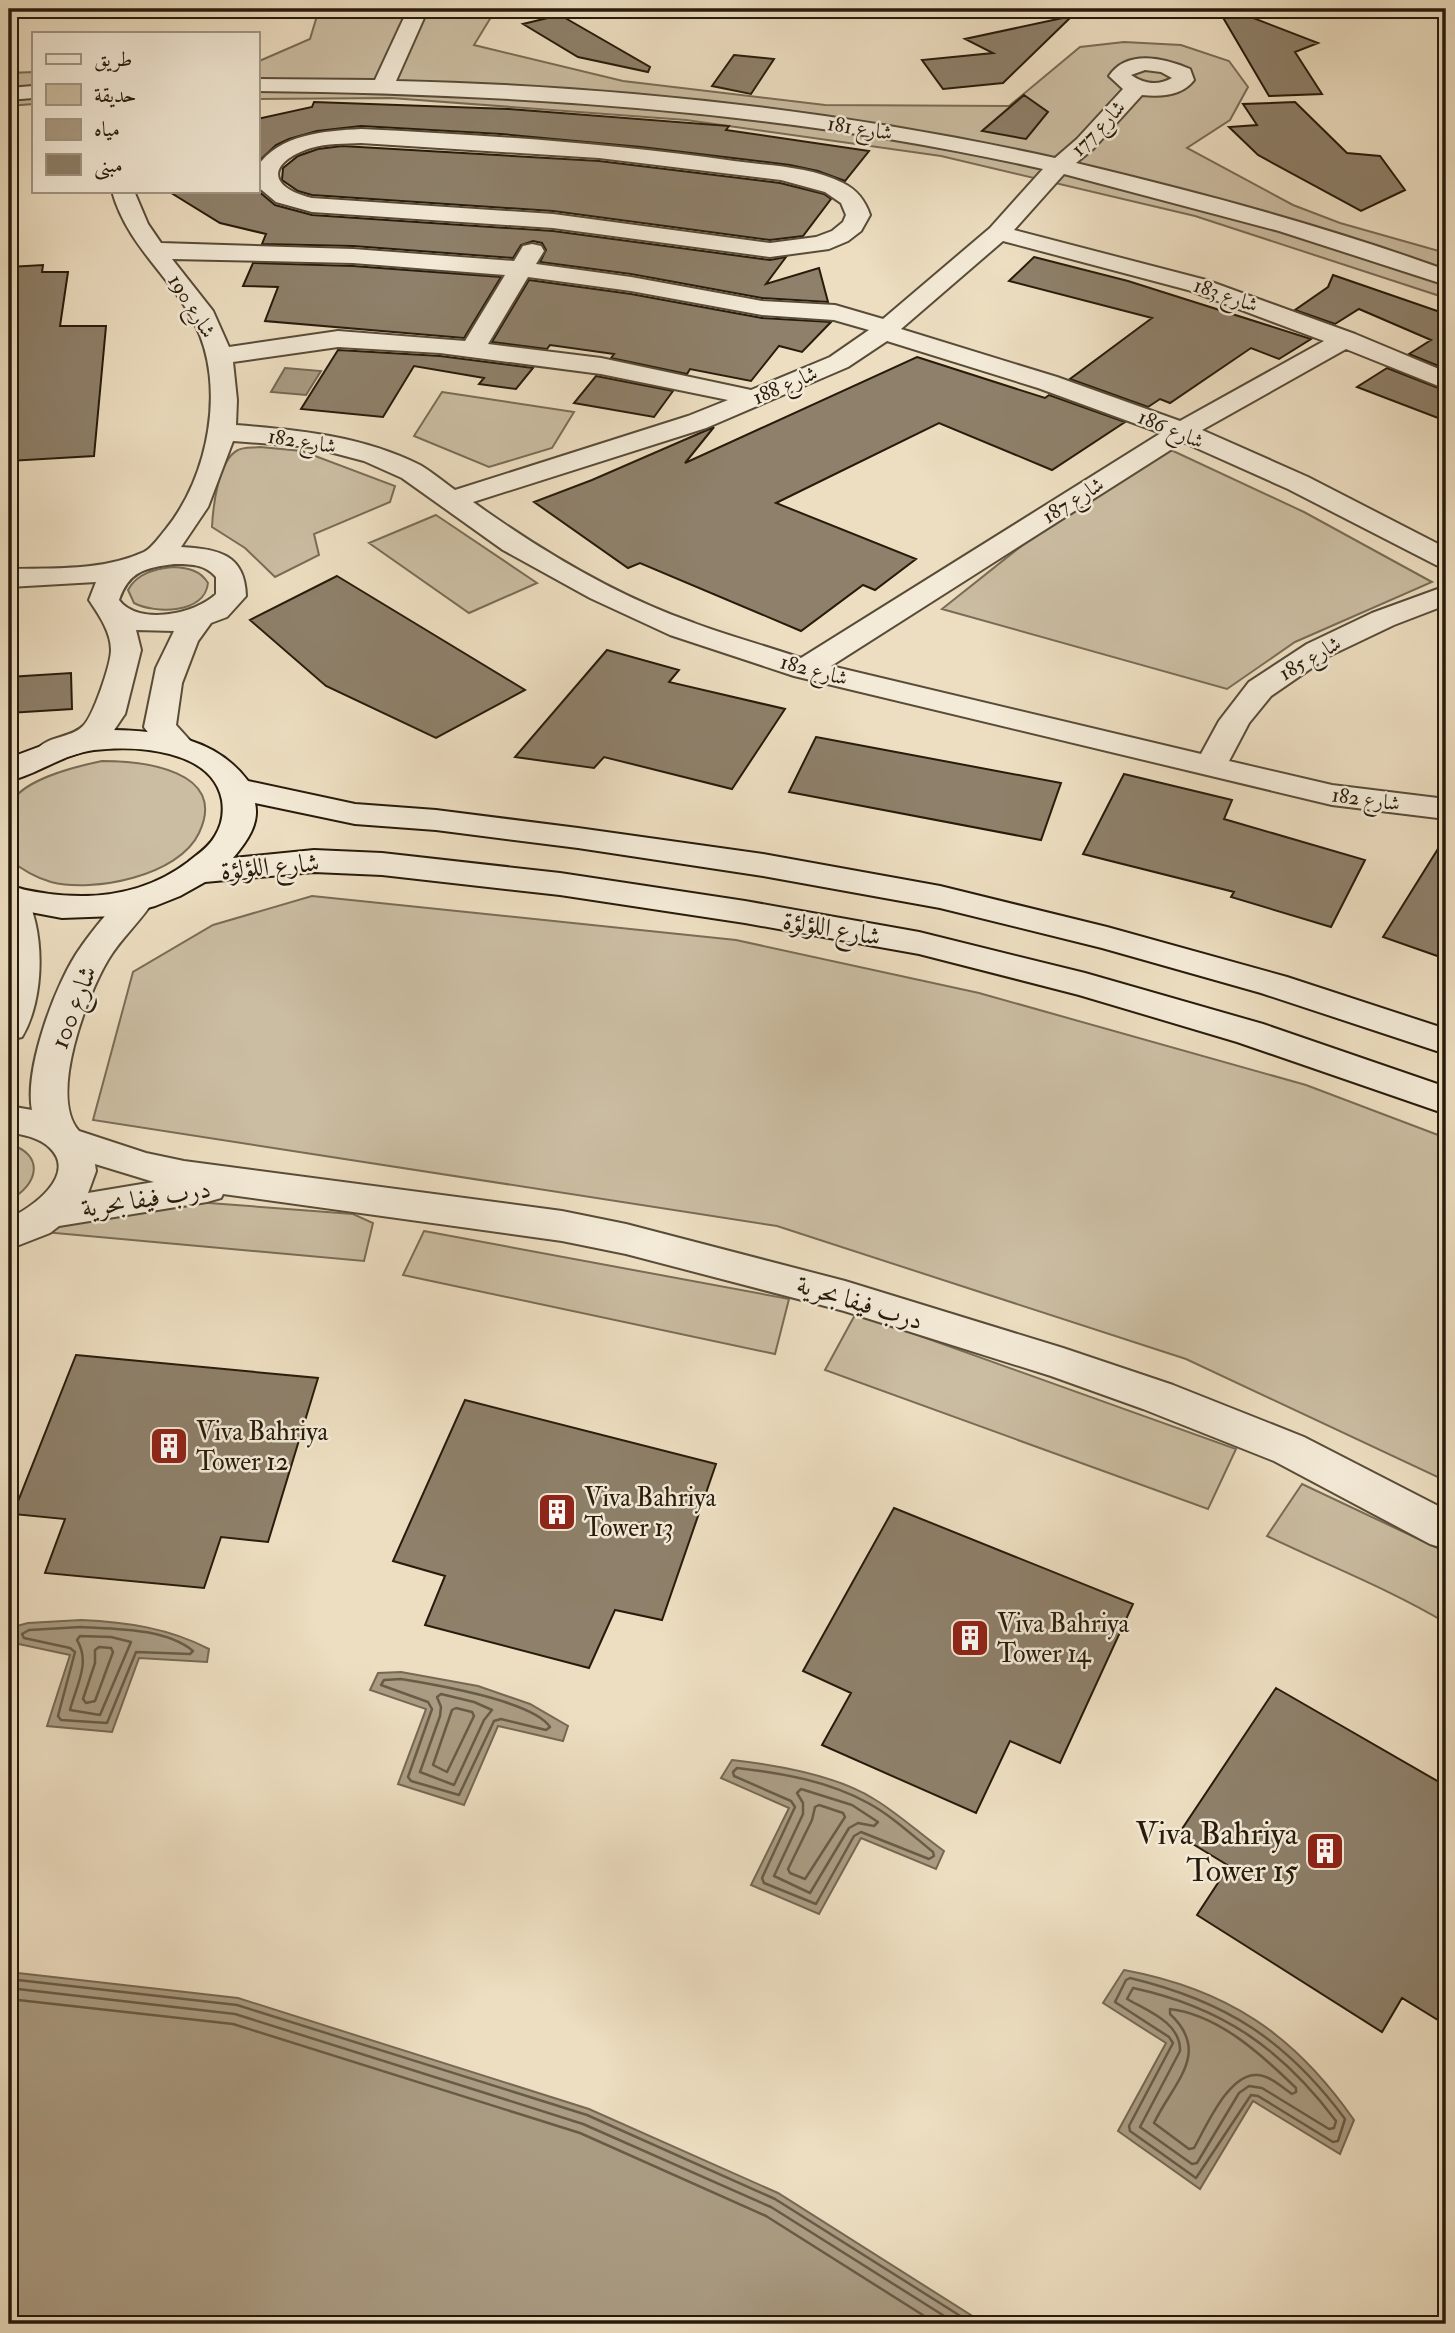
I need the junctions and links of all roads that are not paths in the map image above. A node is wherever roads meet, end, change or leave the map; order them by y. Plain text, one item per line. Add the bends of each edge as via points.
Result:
1 (418, 9) edge
2 (259, 85) edge
3 (383, 87) junction
4 (1137, 87) dead end
5 (32, 92) edge
6 (9, 94) edge
7 (1058, 167) junction
8 (122, 192) edge
9 (553, 221) junction
10 (998, 233) junction
11 (152, 250) junction
12 (223, 254) junction
13 (520, 269) junction
14 (171, 272) junction
15 (1446, 278) edge
16 (882, 333) junction
17 (1346, 339) junction
18 (473, 348) junction
19 (217, 349) junction
20 (1446, 381) edge
21 (754, 399) junction
22 (222, 432) junction
23 (1180, 432) junction
24 (452, 500) junction
25 (191, 513) junction
26 (157, 557) junction
27 (206, 558) junction
28 (1446, 559) edge
29 (122, 570) junction
30 (9, 578) edge
31 (1446, 595) edge
32 (9, 600) edge
33 (111, 608) junction
34 (200, 617) junction
35 (805, 669) junction
36 (179, 746) junction
37 (52, 751) junction
38 (1210, 766) junction
39 (9, 771) edge
40 (236, 789) junction
41 (1446, 809) edge
42 (199, 872) junction
43 (9, 897) edge
44 (137, 900) junction
45 (9, 1028) edge
46 (1446, 1042) edge
47 (1446, 1101) edge
48 (9, 1119) edge
49 (62, 1135) junction
50 (240, 1185) junction
51 (51, 1213) junction
52 (10, 1234) edge
53 (1446, 1531) edge

1 - 3 street
2 - 3 street, شارع 181
3 - 7 street, شارع 181 via 607,98 762,114 890,133
4 - 7 street, شارع 177
5 - 6 street
7 - 10 street, شارع 188
7 - 15 street, شارع 181 via 1269,220
8 - 11 street, شارع 190 via 128,214
9 - 9 street via 312,205 275,192 265,172 284,152 325,139 361,136 531,144 804,179 844,193 858,215 853,226 821,244 770,250
9 - 13 street
10 - 16 street, شارع 188
10 - 17 street, شارع 183 via 1197,285
11 - 12 street, شارع 186
11 - 14 street, شارع 190
12 - 13 street, شارع 186 via 367,257
12 - 14 street
13 - 16 street, شارع 186 via 762,307 786,317
13 - 18 street
14 - 19 street, شارع 190 via 202,314
16 - 21 street, شارع 188 via 839,362
16 - 23 street, شارع 186 via 960,354
17 - 20 street, شارع 183
17 - 23 street, شارع 187
18 - 19 street via 338,339
18 - 21 street via 601,366
19 - 22 street, شارع 190 via 223,388
21 - 24 street, شارع 188 via 697,422
22 - 24 street, شارع 182 via 311,439 374,455 412,472
22 - 25 street, شارع 190
23 - 28 street, شارع 186 via 1371,519
23 - 35 street, شارع 187
24 - 35 street, شارع 182 via 513,544 600,592 681,629
25 - 26 street, شارع 190
25 - 27 street via 196,543
26 - 27 street
26 - 29 street
27 - 34 street via 231,575 234,586 218,608
29 - 30 street
29 - 33 street via 105,590
31 - 38 street, شارع 185 via 1318,650 1259,689
32 - 33 street
33 - 34 street via 128,620 161,625
33 - 37 street via 126,650 109,714 93,735
34 - 36 street via 184,635 162,702 160,727
35 - 38 street, شارع 182
36 - 37 street via 139,740 95,741
36 - 40 street via 225,771
37 - 39 street
38 - 41 street, شارع 182 via 1332,795
40 - 42 street via 240,810 235,831 221,853
40 - 46 street, شارع اللؤلؤة via 342,812 578,838 940,897 1249,978
42 - 44 street
42 - 47 street, شارع اللؤلؤة via 314,861 382,864 666,900 892,939 1085,985 1250,1033
43 - 44 street via 70,908
43 - 45 street, شارع 100 via 22,947 21,990
44 - 49 street, شارع 100 via 93,955 72,1000 52,1062 48,1097
48 - 49 street, درب فيفا بحرية via 32,1121
49 - 50 street, درب فيفا بحرية via 143,1166
49 - 51 street, شارع 100 via 77,1158 76,1177
50 - 51 street, درب فيفا بحرية
50 - 53 street, درب فيفا بحرية via 562,1226 845,1296 1158,1397 1289,1449
51 - 52 street

